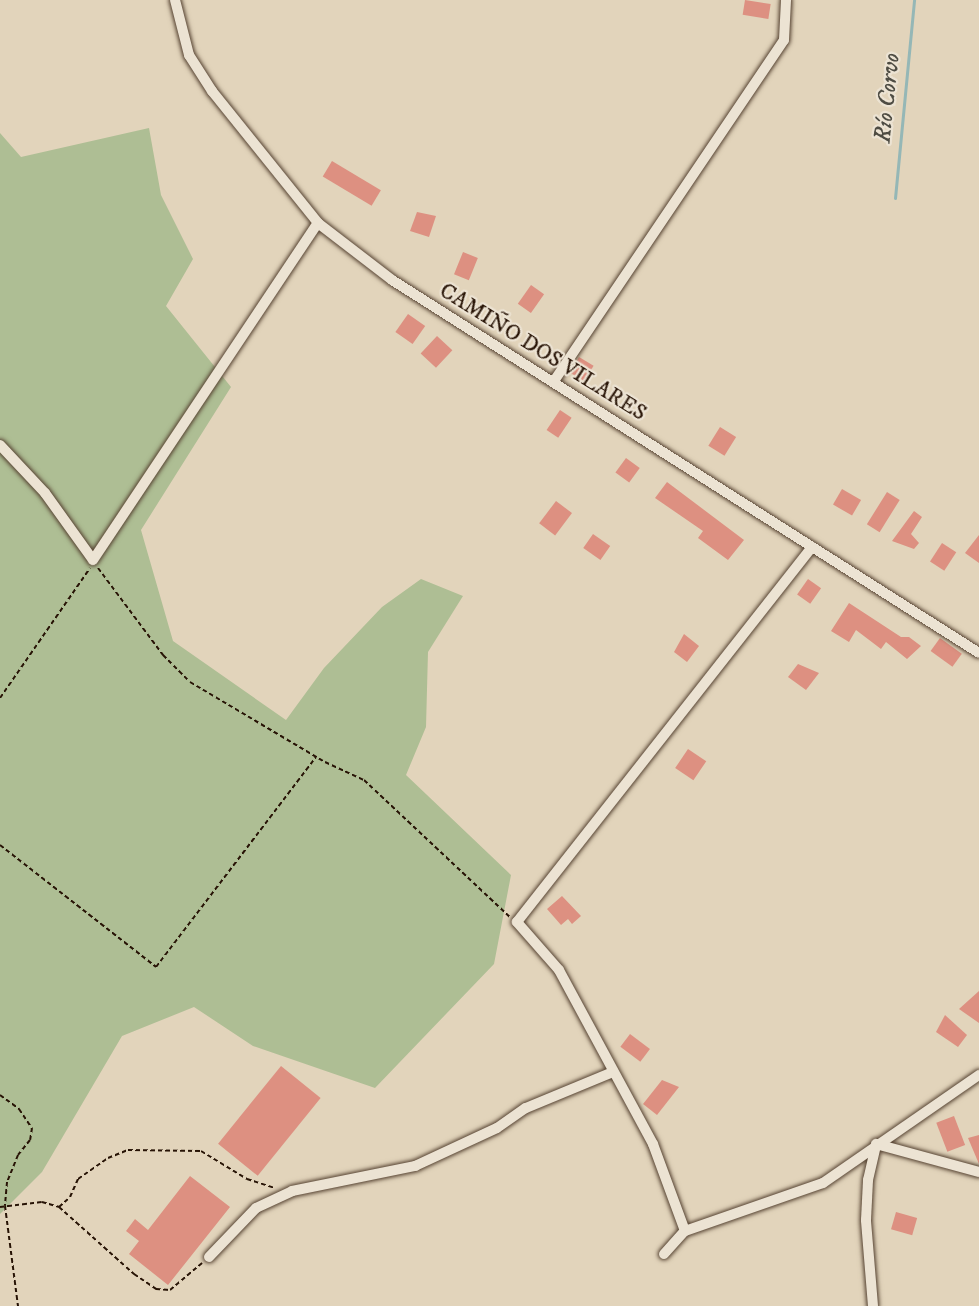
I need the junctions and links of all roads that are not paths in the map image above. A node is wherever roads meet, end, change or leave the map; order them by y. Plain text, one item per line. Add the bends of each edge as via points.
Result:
1 (175, 0) edge
2 (786, 0) edge
3 (318, 223) junction
4 (554, 381) junction
5 (0, 445) edge
6 (812, 547) junction
7 (979, 653) edge
8 (613, 1072) junction
9 (979, 1075) edge
10 (876, 1144) junction
11 (979, 1172) edge
12 (685, 1231) junction
13 (664, 1254) dead end
14 (209, 1257) road end
15 (873, 1306) edge

1 - 3 street, CAMIÑO DOS VILARES via 189,56 212,91
2 - 4 street via 784,40
3 - 4 street, CAMIÑO DOS VILARES via 392,280
3 - 5 street via 93,560 45,493
4 - 6 street, CAMIÑO DOS VILARES
6 - 7 street, CAMIÑO DOS VILARES
6 - 8 street via 517,922 559,970
8 - 12 street via 653,1144
8 - 14 street via 536,1104 466,1144 415,1166 292,1191 256,1208
9 - 10 street
10 - 11 street
10 - 12 street via 823,1183
10 - 15 street via 868,1180 866,1220
12 - 13 street

